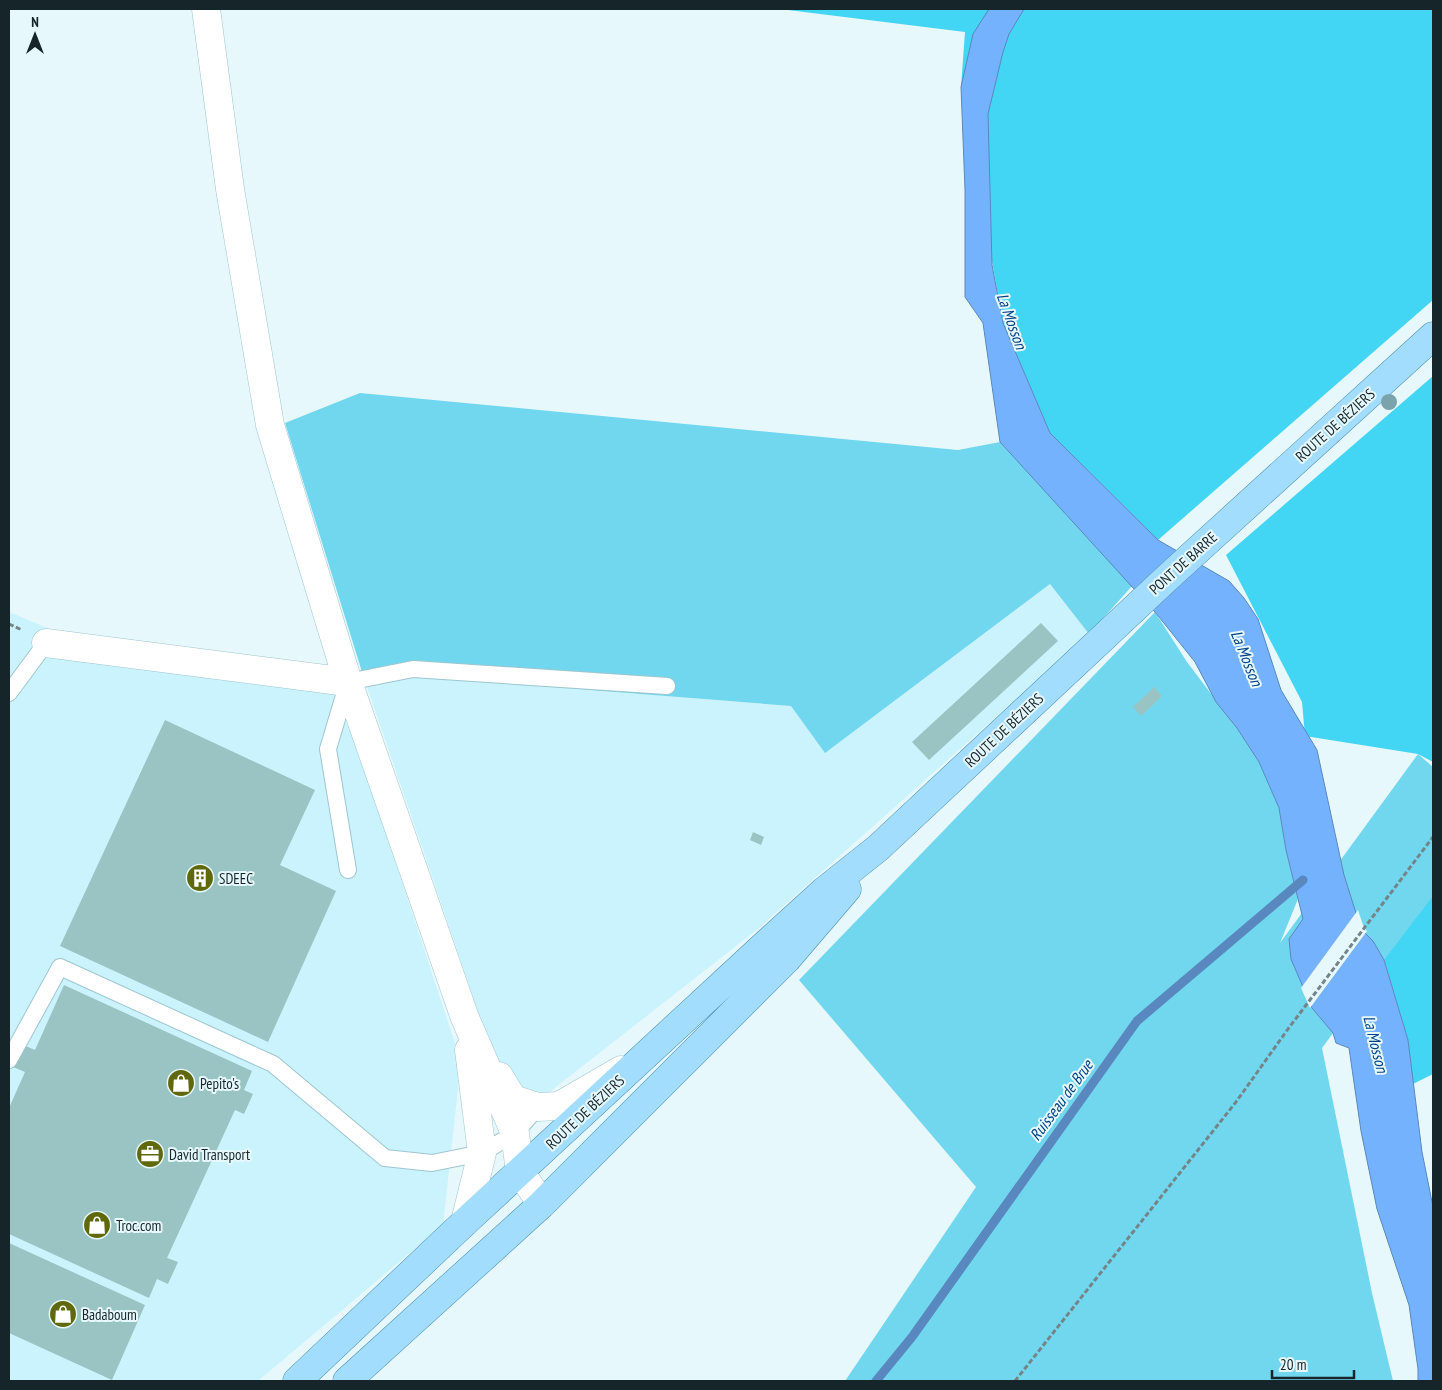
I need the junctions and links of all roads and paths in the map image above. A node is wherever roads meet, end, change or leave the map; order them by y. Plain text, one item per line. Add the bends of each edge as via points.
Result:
1 (206, 9) edge
2 (1433, 336) edge
3 (1236, 515) joint
4 (1130, 611) joint
5 (46, 643) joint
6 (348, 682) junction
7 (666, 686) dead end
8 (9, 693) edge
9 (1433, 836) edge
10 (878, 848) junction
11 (348, 870) dead end
12 (465, 1018) junction
13 (646, 1056) junction
14 (9, 1060) edge
15 (538, 1107) junction
16 (515, 1133) junction
17 (482, 1153) junction
18 (520, 1172) junction
19 (542, 1204) junction
20 (465, 1222) junction
21 (297, 1381) edge
22 (347, 1381) edge
23 (1015, 1381) edge

1 - 6 street via 230,189 270,425
2 - 3 main road, ROUTE DE BÉZIERS
3 - 4 main road, PONT DE BARRE
4 - 10 main road, ROUTE DE BÉZIERS
5 - 6 street
5 - 8 lane
6 - 7 lane via 413,668
6 - 11 lane via 328,749
6 - 12 street
9 - 23 path via 1236,1102
10 - 13 main road, ROUTE DE BÉZIERS via 824,891
10 - 19 main road, ROUTE DE BÉZIERS via 787,959
12 - 15 street via 513,1099
12 - 16 street
12 - 17 street
13 - 15 street via 559,1106
13 - 18 main road, ROUTE DE BÉZIERS
14 - 17 lane via 60,967 273,1064 385,1158 432,1163
15 - 16 lane
16 - 17 lane
16 - 18 street
17 - 18 street
17 - 20 street
18 - 19 street
18 - 20 main road, ROUTE DE BÉZIERS
19 - 22 main road, ROUTE DE BÉZIERS
20 - 21 main road, ROUTE DE BÉZIERS

